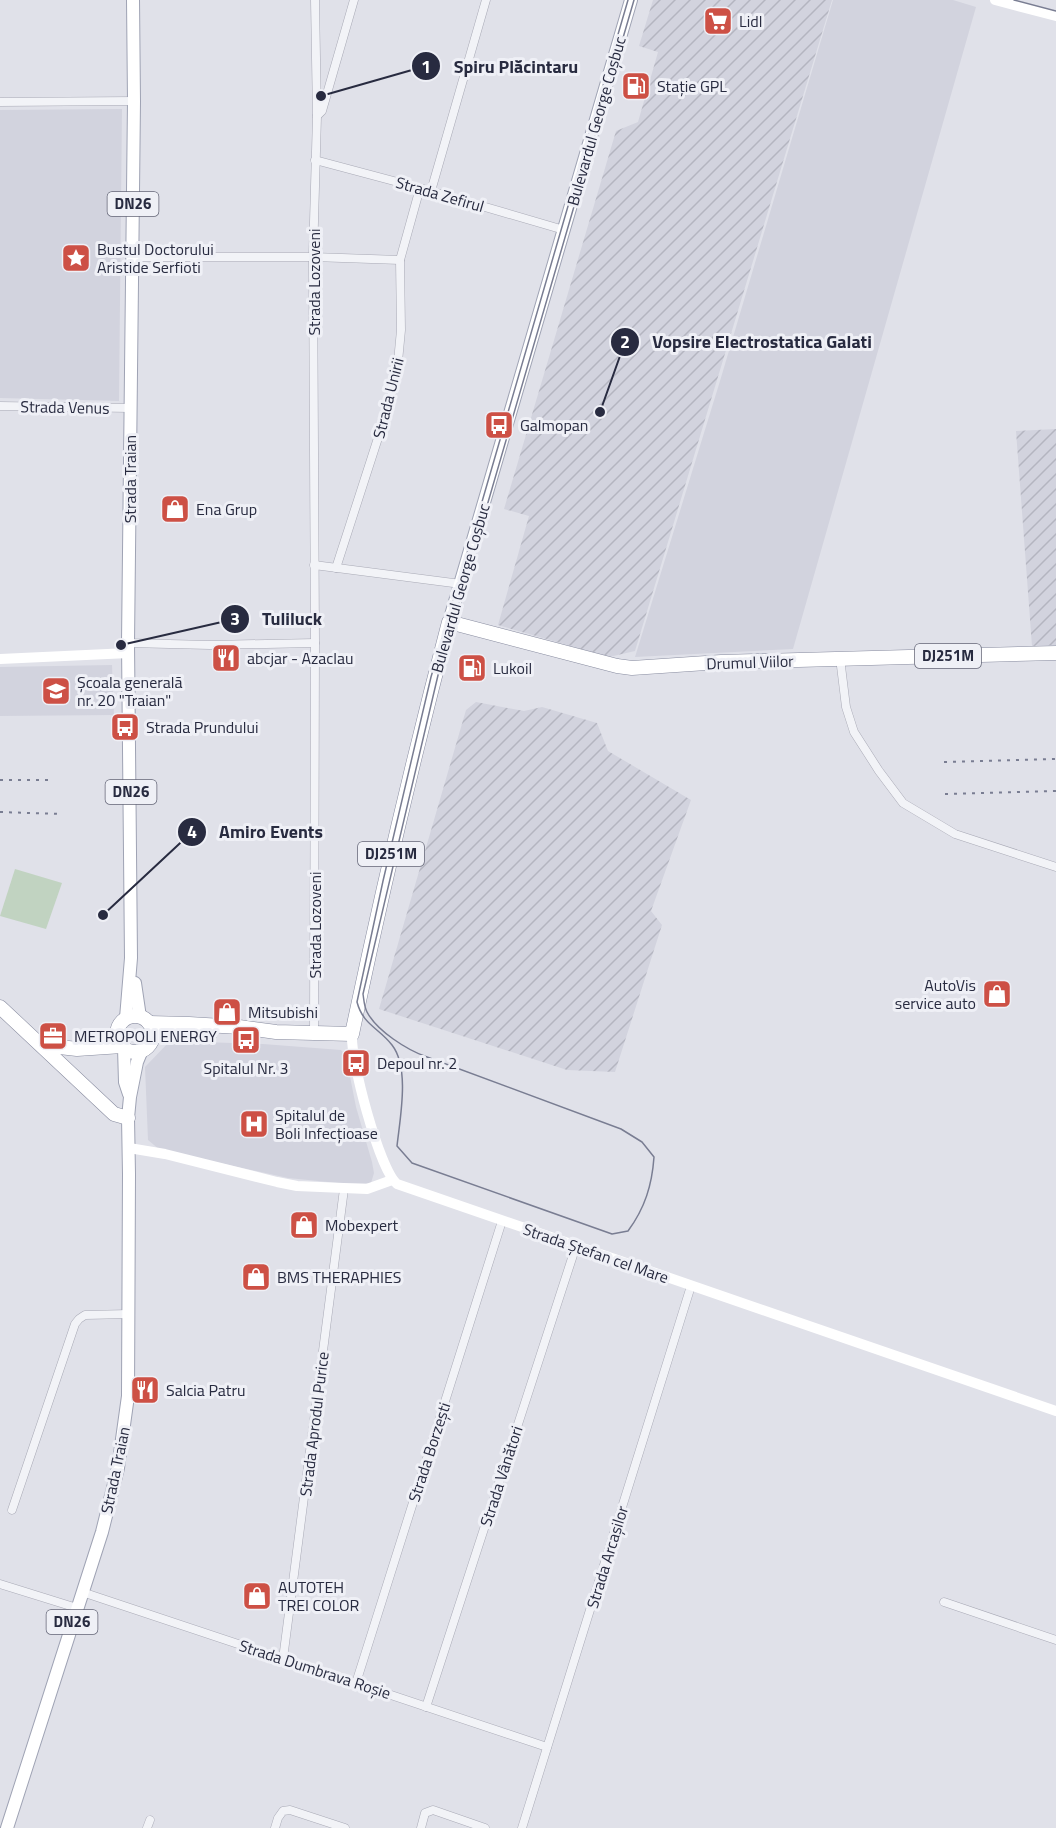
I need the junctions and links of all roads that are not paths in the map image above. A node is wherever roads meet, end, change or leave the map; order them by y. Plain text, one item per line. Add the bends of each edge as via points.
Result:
1 (133, 0) edge
2 (315, 0) edge
3 (354, 0) edge
4 (486, 0) edge
5 (631, 0) edge
6 (995, 0) edge
7 (1056, 16) edge
8 (134, 101) junction
9 (0, 102) edge
10 (317, 116) junction
11 (315, 160) junction
12 (420, 188) junction
13 (431, 191) junction
14 (564, 230) junction
15 (132, 257) junction
16 (314, 257) junction
17 (400, 260) junction
18 (0, 406) edge
19 (130, 408) junction
20 (314, 565) junction
21 (336, 568) junction
22 (460, 584) junction
23 (449, 622) junction
24 (315, 643) junction
25 (129, 648) junction
26 (1056, 653) edge
27 (840, 658) junction
28 (0, 659) edge
29 (1056, 867) edge
30 (2, 1011) edge
31 (142, 1024) junction
32 (314, 1034) junction
33 (352, 1034) junction
34 (121, 1042) junction
35 (42, 1045) junction
36 (142, 1050) junction
37 (130, 1097) junction
38 (128, 1118) junction
39 (129, 1148) junction
40 (392, 1180) junction
41 (344, 1189) junction
42 (502, 1221) junction
43 (576, 1246) junction
44 (691, 1286) junction
45 (129, 1314) junction
46 (1056, 1411) edge
47 (12, 1510) dead end
48 (0, 1584) edge
49 (82, 1592) junction
50 (944, 1602) dead end
51 (77, 1608) junction
52 (1056, 1640) edge
53 (283, 1659) junction
54 (356, 1683) junction
55 (426, 1707) junction
56 (548, 1747) junction
57 (8, 1828) edge
58 (275, 1828) edge
59 (345, 1828) edge
60 (420, 1828) edge
61 (485, 1828) edge
62 (522, 1828) edge

1 - 8 main road, Strada Traian / DN26
2 - 10 street, Strada Lozoveni
3 - 10 street via 322,111
4 - 13 street
5 - 14 main road, Bulevardul George Coșbuc
6 - 7 street
8 - 9 street
8 - 15 main road, Strada Traian / DN26
10 - 11 street, Strada Lozoveni
11 - 12 street, Strada Zefirul
11 - 16 street, Strada Lozoveni
12 - 13 street, Strada Zefirul
12 - 17 street, Strada Unirii
13 - 14 street, Strada Zefirul
14 - 22 main road, Bulevardul George Coșbuc
15 - 16 street
15 - 19 main road, Strada Traian / DN26
16 - 17 street
16 - 20 street, Strada Lozoveni
17 - 21 street, Strada Unirii via 397,372
18 - 19 street, Strada Venus
19 - 25 main road, Strada Traian / DN26
20 - 21 street
20 - 24 street, Strada Lozoveni
21 - 22 street
22 - 23 main road, Bulevardul George Coșbuc
23 - 27 highway, Drumul Viilor / DJ251M via 632,668
23 - 33 highway, Bulevardul George Coșbuc / DJ251M via 388,868
24 - 25 street
24 - 32 street, Strada Lozoveni
25 - 28 street
25 - 31 main road, Strada Traian / DN26 via 131,958
26 - 27 highway, Drumul Viilor / DJ251M
27 - 29 street via 846,707 854,732 903,803 955,834
30 - 35 highway
31 - 32 highway via 175,1033
31 - 34 highway via 120,1025
31 - 36 highway, DN26 via 149,1045
32 - 33 highway
33 - 40 street, Bulevardul George Coșbuc via 370,1120
34 - 35 highway via 65,1049
34 - 36 highway via 130,1051
34 - 37 main road, Strada Traian / DN26
35 - 38 highway via 114,1114
36 - 37 main road, Strada Traian / DN26
37 - 38 main road, Strada Traian / DN26
38 - 39 main road, Strada Traian / DN26
39 - 41 street via 297,1186
39 - 45 main road, Strada Traian / DN26
40 - 41 street via 374,1187
40 - 42 street, Strada Ștefan cel Mare via 407,1189
41 - 53 street, Strada Aprodul Purice
42 - 43 street, Strada Ștefan cel Mare
42 - 54 street, Strada Borzești
43 - 44 street, Strada Ștefan cel Mare
43 - 55 street, Strada Vânători
44 - 46 street, Strada Ștefan cel Mare
44 - 56 street, Strada Arcașilor
45 - 47 street via 85,1315 75,1324
45 - 49 main road, Strada Traian / DN26 via 128,1396 120,1457
48 - 51 street
49 - 51 main road, Strada Traian / DN26
49 - 53 street, Strada Dumbrava Roșie
50 - 52 street
51 - 57 main road, Strada Traian / DN26
53 - 54 street, Strada Dumbrava Roșie
54 - 55 street, Strada Dumbrava Roșie
55 - 56 street, Strada Dumbrava Roșie
56 - 62 street, Strada Arcașilor
58 - 59 street via 283,1810 290,1810
60 - 61 street via 425,1813 434,1810

